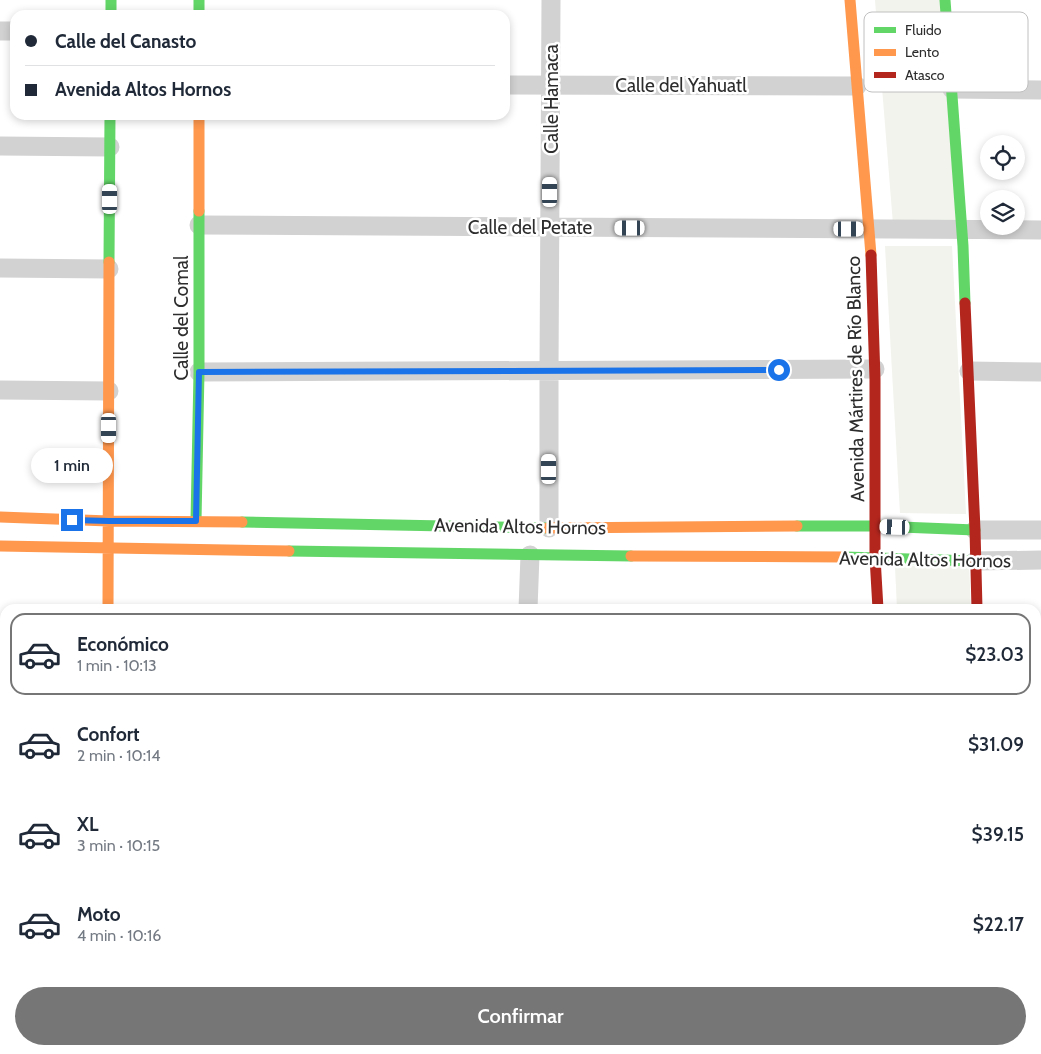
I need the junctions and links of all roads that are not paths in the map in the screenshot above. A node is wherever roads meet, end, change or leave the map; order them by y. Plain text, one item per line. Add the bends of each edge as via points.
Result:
1 (551, 0) edge
2 (850, 0) edge
3 (510, 85) edge
4 (551, 85) junction
5 (857, 86) junction
6 (1028, 90) edge
7 (1041, 90) edge
8 (952, 92) edge
9 (110, 120) edge
10 (199, 120) edge
11 (0, 146) edge
12 (110, 147) junction
13 (199, 225) junction
14 (550, 227) junction
15 (869, 229) junction
16 (962, 229) junction
17 (1041, 230) edge
18 (0, 268) edge
19 (109, 269) junction
20 (875, 369) junction
21 (549, 371) junction
22 (969, 371) junction
23 (199, 372) junction
24 (1041, 372) edge
25 (0, 390) edge
26 (109, 391) junction
27 (0, 517) edge
28 (109, 521) junction
29 (196, 521) junction
30 (876, 526) junction
31 (550, 528) junction
32 (975, 530) junction
33 (1041, 530) edge
34 (0, 546) edge
35 (108, 548) junction
36 (196, 550) junction
37 (530, 555) junction
38 (875, 557) junction
39 (1041, 560) edge
40 (975, 561) junction
41 (108, 604) edge
42 (528, 604) edge
43 (878, 604) edge
44 (977, 604) edge

1 - 4 street, Calle Hamaca
2 - 5 street, Avenida Mártires de Río Blanco
3 - 4 street, Calle del Yahuatl
4 - 5 street, Calle del Yahuatl
4 - 14 street, Calle Hamaca
5 - 15 street, Avenida Mártires de Río Blanco
6 - 7 street
8 - 16 street
9 - 12 street
10 - 13 street, Calle del Comal
11 - 12 street
12 - 19 street
13 - 14 street, Calle del Petate
13 - 23 street, Calle del Comal
14 - 15 street, Calle del Petate
14 - 21 street, Calle Hamaca
15 - 16 street, Calle del Petate
15 - 20 street, Avenida Mártires de Río Blanco
16 - 17 street, Calle del Petate
16 - 22 street
18 - 19 street
19 - 26 street
20 - 21 street
20 - 30 street, Avenida Mártires de Río Blanco
21 - 23 street
21 - 31 street, Calle Hamaca
22 - 24 street
22 - 32 street
23 - 29 street, Calle del Comal
25 - 26 street
26 - 28 street
27 - 28 street, Avenida Altos Hornos
28 - 29 street, Avenida Altos Hornos
28 - 35 street
29 - 31 street, Avenida Altos Hornos
29 - 36 street
30 - 31 street, Avenida Altos Hornos
30 - 32 street, Avenida Altos Hornos
30 - 38 street, Avenida Mártires de Río Blanco
32 - 33 street, Avenida Altos Hornos
32 - 40 street
34 - 35 street, Avenida Altos Hornos
35 - 36 street, Avenida Altos Hornos
35 - 41 street
36 - 37 street, Avenida Altos Hornos
37 - 38 street, Avenida Altos Hornos
37 - 42 street
38 - 40 street, Avenida Altos Hornos
38 - 43 street, Avenida Mártires de Río Blanco
39 - 40 street, Avenida Altos Hornos
40 - 44 street

